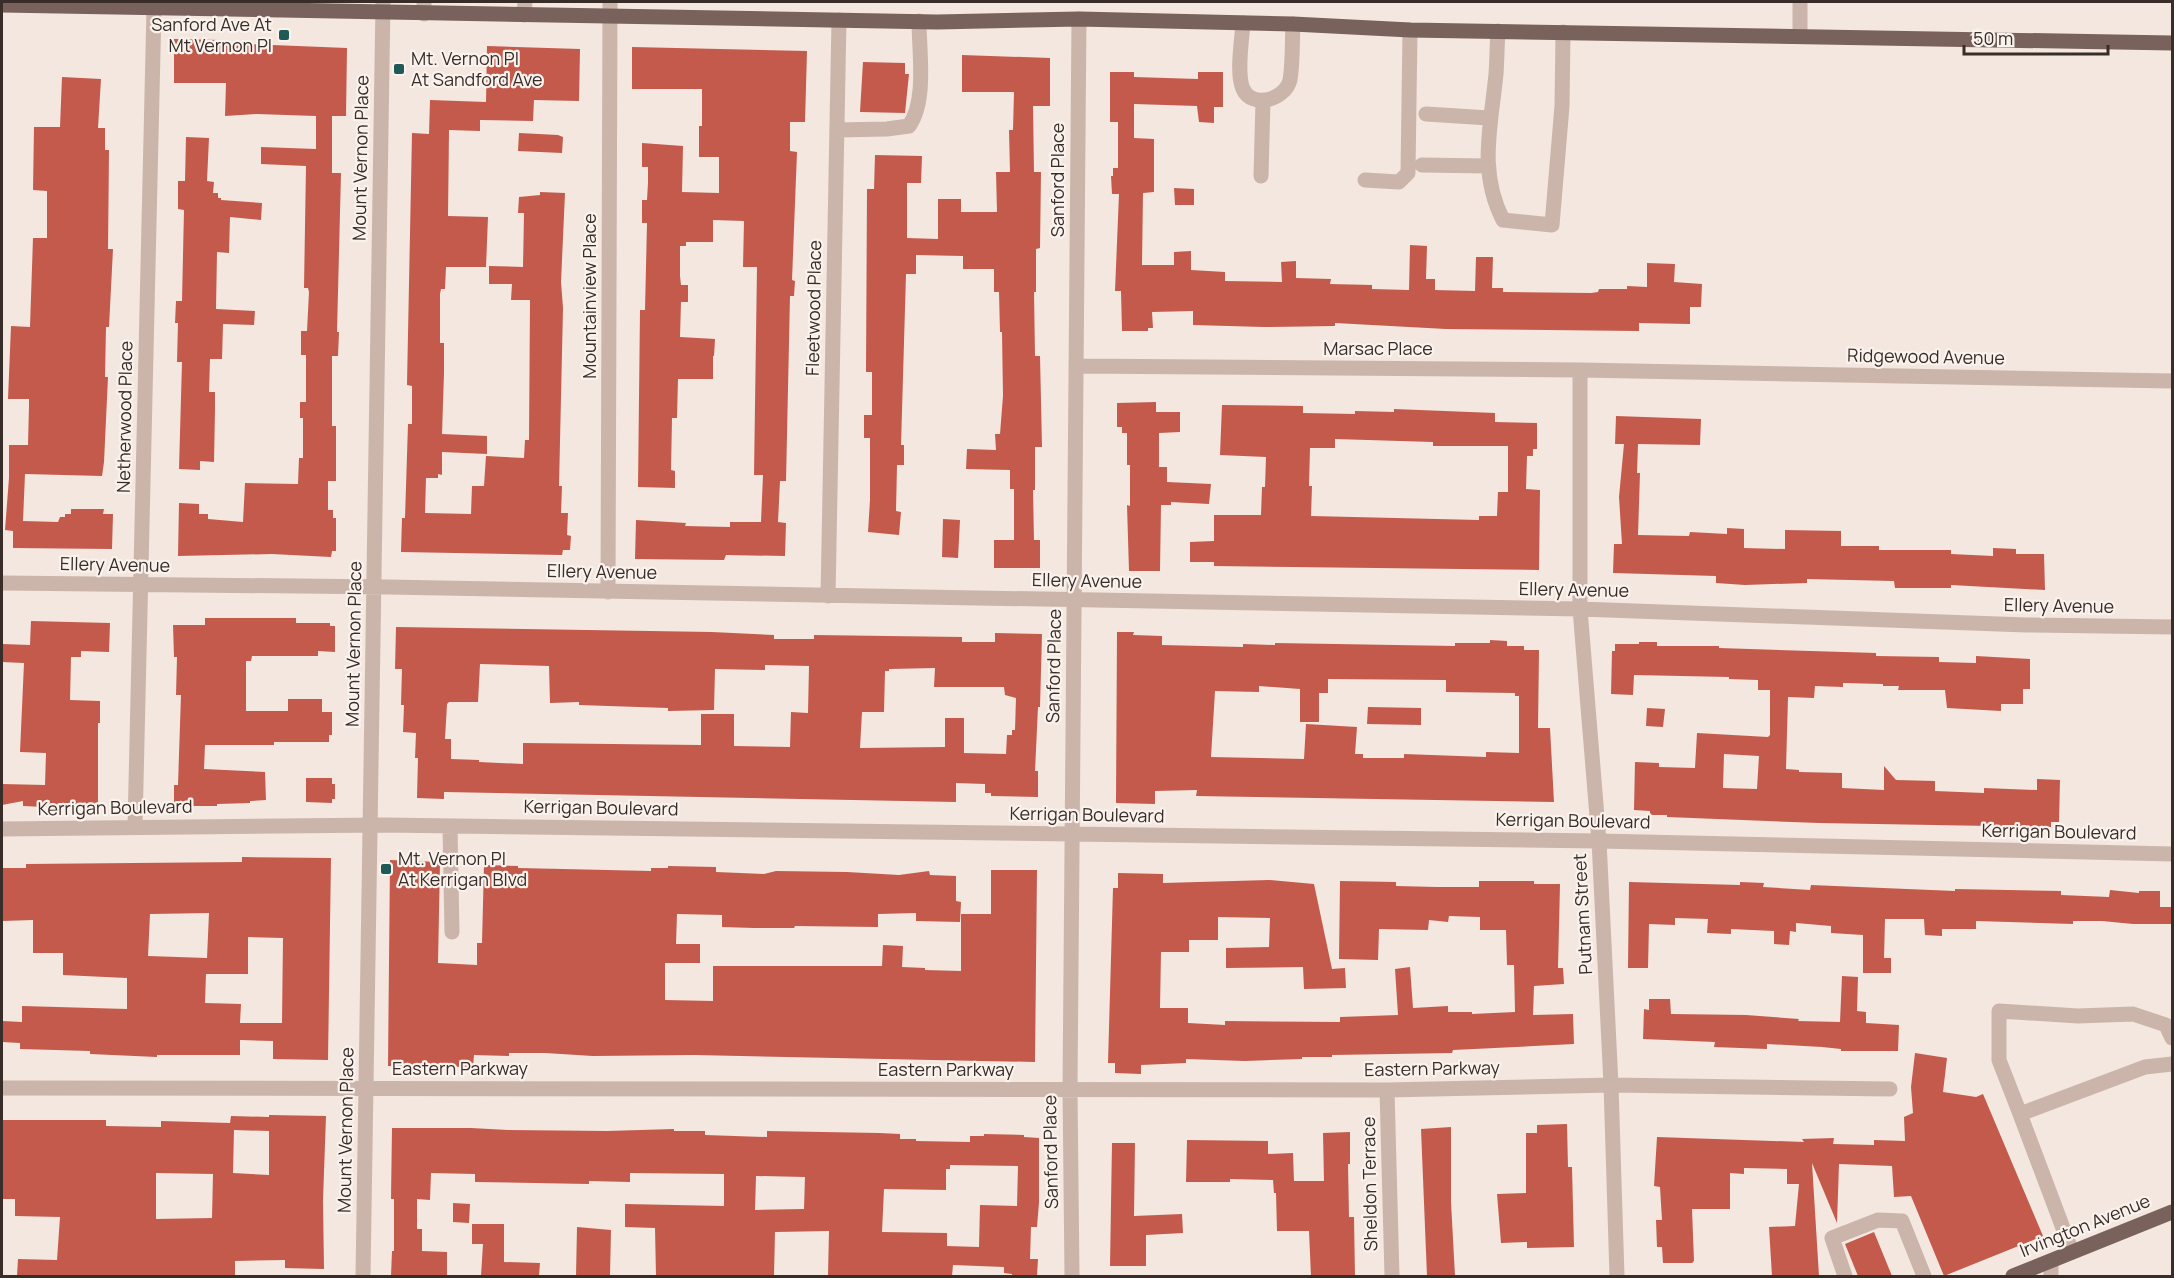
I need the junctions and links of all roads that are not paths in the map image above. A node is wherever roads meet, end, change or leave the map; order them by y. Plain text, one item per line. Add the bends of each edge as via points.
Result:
1 (1800, 2) edge
2 (2, 5) edge
3 (383, 7) edge
4 (154, 8) junction
5 (424, 8) edge
6 (480, 8) edge
7 (525, 8) edge
8 (610, 9) edge
9 (1079, 19) junction
10 (839, 20) junction
11 (919, 21) junction
12 (1243, 23) junction
13 (1293, 24) junction
14 (1410, 30) junction
15 (1497, 31) junction
16 (1563, 32) junction
17 (1800, 36) junction
18 (2172, 43) edge
19 (1263, 100) junction
20 (1426, 114) dead end
21 (1489, 118) junction
22 (837, 130) junction
23 (1422, 165) dead end
24 (1488, 166) junction
25 (1261, 176) dead end
26 (1365, 180) dead end
27 (1076, 366) junction
28 (1580, 370) junction
29 (1679, 371) joint
30 (2172, 381) edge
31 (2, 584) edge
32 (140, 585) junction
33 (374, 587) junction
34 (608, 592) junction
35 (828, 596) junction
36 (1074, 601) junction
37 (1580, 609) junction
38 (2172, 627) edge
39 (370, 825) junction
40 (450, 826) junction
41 (135, 827) junction
42 (2, 829) edge
43 (1072, 834) junction
44 (1599, 841) junction
45 (2172, 854) edge
46 (452, 932) dead end
47 (2172, 1038) edge
48 (2172, 1064) edge
49 (1611, 1085) junction
50 (2, 1088) edge
51 (366, 1088) junction
52 (1070, 1089) junction
53 (1890, 1089) dead end
54 (1387, 1090) junction
55 (2020, 1114) junction
56 (2172, 1212) edge
57 (2072, 1252) junction
58 (2051, 1261) junction
59 (363, 1276) edge
60 (1072, 1276) edge
61 (1392, 1276) edge
62 (1617, 1276) edge
63 (1845, 1276) edge
64 (1924, 1276) edge
65 (2013, 1276) edge
66 (2051, 1276) edge

1 - 17 street
2 - 4 main road
3 - 4 main road
3 - 5 main road
3 - 33 street, Mount Vernon Place
4 - 32 street, Netherwood Place
5 - 6 main road
6 - 7 main road
7 - 8 main road
8 - 10 main road
8 - 34 street, Mountainview Place
9 - 11 main road
9 - 12 main road
9 - 27 street, Sanford Place
10 - 11 main road
10 - 22 street, Fleetwood Place
11 - 22 street via 920,86 916,116 909,126
12 - 13 main road
12 - 19 street via 1240,81 1243,91 1255,100
13 - 14 main road
13 - 19 street via 1289,82 1281,94
14 - 15 main road
14 - 26 street via 1408,173 1399,182
15 - 16 main road
15 - 21 street
16 - 17 main road
16 - 24 street via 1562,106 1552,225 1503,220 1493,201
17 - 18 main road
19 - 25 street
20 - 21 street
21 - 24 street
22 - 35 street, Fleetwood Place
23 - 24 street
27 - 28 street, Marsac Place
27 - 36 street, Sanford Place
28 - 29 street, Marsac Place
28 - 37 street, Putnam Street
29 - 30 street, Ridgewood Avenue
31 - 32 street, Ellery Avenue
32 - 33 street, Ellery Avenue
32 - 41 street, Netherwood Place
33 - 34 street, Ellery Avenue
33 - 39 street, Mount Vernon Place
34 - 35 street, Ellery Avenue
35 - 36 street, Ellery Avenue
36 - 37 street, Ellery Avenue
36 - 43 street, Sanford Place
37 - 38 street, Ellery Avenue
37 - 44 street, Putnam Street
39 - 40 street, Kerrigan Boulevard
39 - 41 street, Kerrigan Boulevard
39 - 51 street, Mount Vernon Place
40 - 43 street, Kerrigan Boulevard
40 - 46 street
41 - 42 street, Kerrigan Boulevard
43 - 44 street, Kerrigan Boulevard
43 - 52 street, Sanford Place
44 - 45 street, Kerrigan Boulevard
44 - 49 street, Putnam Street
47 - 55 street via 2166,1025 2133,1014 2078,1016 1999,1011 1999,1060
48 - 55 street via 2145,1067
49 - 53 street, Eastern Parkway
49 - 54 street, Eastern Parkway
49 - 62 street, Putnam Street
50 - 51 street, Eastern Parkway
51 - 52 street, Eastern Parkway
51 - 59 street, Mount Vernon Place
52 - 54 street, Eastern Parkway
52 - 60 street, Sanford Place
54 - 61 street, Sheldon Terrace
55 - 57 street
56 - 57 main road, Irvington Avenue
57 - 58 main road, Irvington Avenue
58 - 65 main road, Irvington Avenue
58 - 66 street
63 - 64 street via 1832,1238 1878,1220 1902,1221

